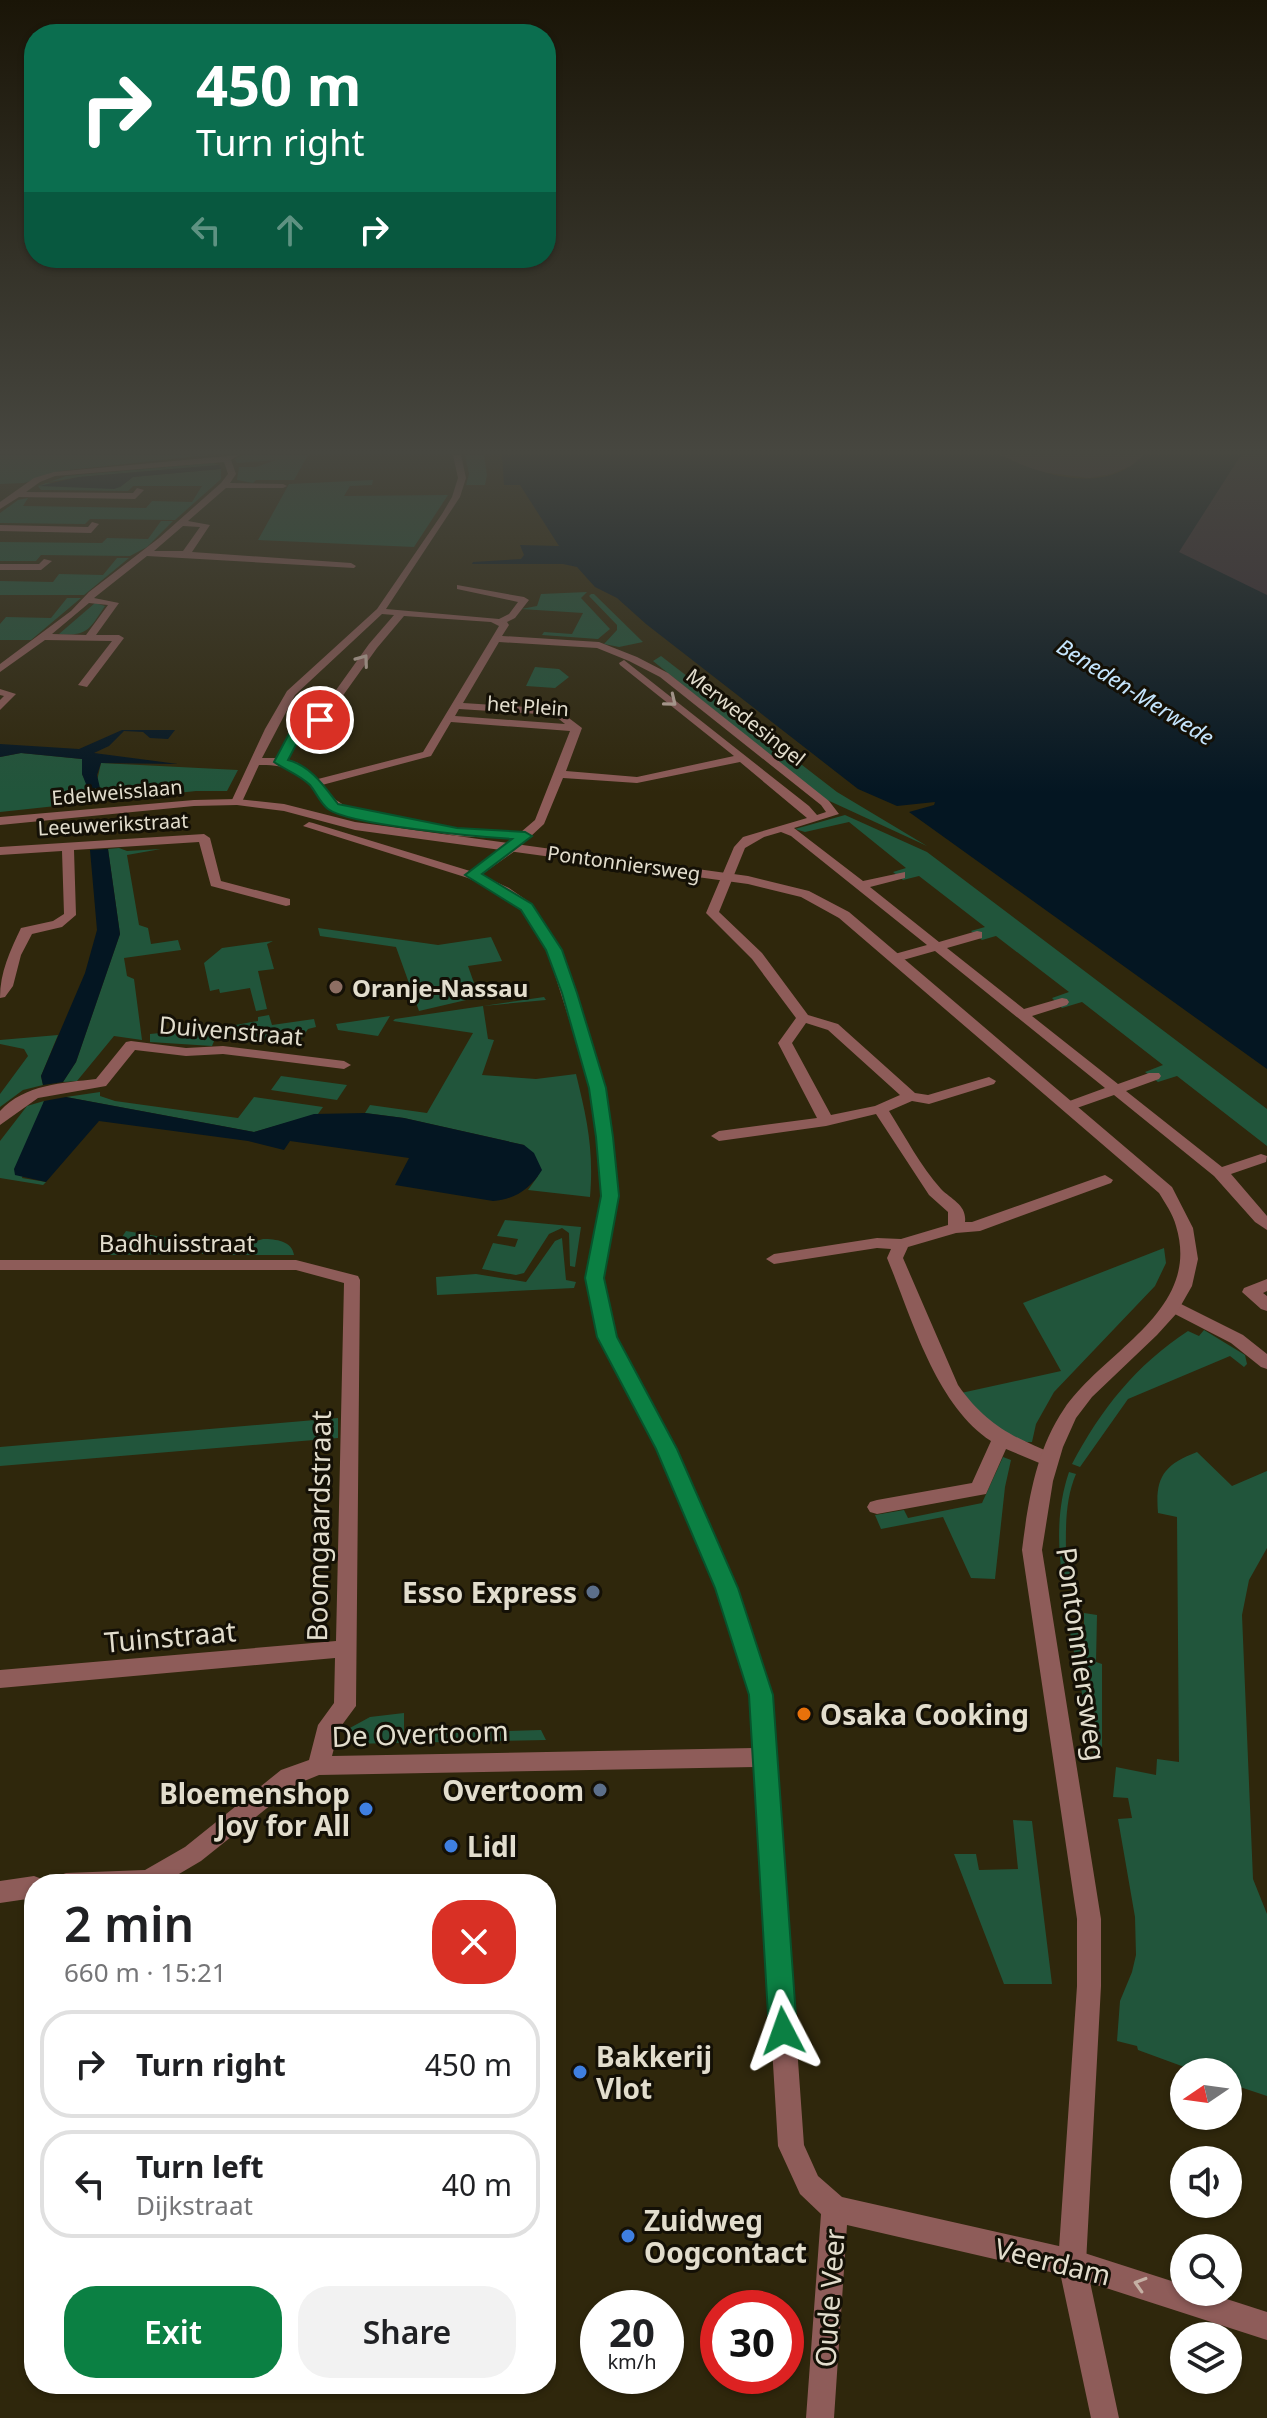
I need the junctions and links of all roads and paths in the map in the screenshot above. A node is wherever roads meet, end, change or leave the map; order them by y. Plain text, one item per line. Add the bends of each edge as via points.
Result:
1 (125, 568) edge
2 (412, 568) edge
3 (460, 587) dead end
4 (88, 600) junction
5 (380, 611) junction
6 (402, 612) junction
7 (502, 621) junction
8 (43, 637) junction
9 (89, 638) junction
10 (496, 639) junction
11 (613, 650) junction
12 (0, 669) edge
13 (83, 685) dead end
14 (0, 692) edge
15 (457, 706) junction
16 (0, 707) edge
17 (449, 719) junction
18 (577, 728) junction
19 (742, 758) junction
20 (255, 762) junction
21 (280, 762) junction
22 (559, 774) junction
23 (315, 783) junction
24 (237, 802) junction
25 (813, 818) junction
26 (0, 821) edge
27 (309, 826) dead end
28 (782, 828) junction
29 (525, 836) junction
30 (68, 846) junction
31 (511, 848) junction
32 (0, 851) edge
33 (472, 875) junction
34 (901, 875) dead end
35 (726, 877) junction
36 (862, 885) junction
37 (286, 902) dead end
38 (977, 935) dead end
39 (937, 945) junction
40 (0, 949) edge
41 (16, 951) junction
42 (896, 958) junction
43 (0, 994) edge
44 (1062, 1002) dead end
45 (1023, 1014) junction
46 (803, 1018) junction
47 (344, 1065) dead end
48 (1154, 1076) dead end
49 (989, 1081) dead end
50 (1117, 1090) junction
51 (910, 1096) junction
52 (1069, 1106) junction
53 (880, 1109) junction
54 (0, 1120) edge
55 (826, 1121) junction
56 (719, 1136) dead end
57 (1261, 1159) dead end
58 (1220, 1173) junction
59 (1105, 1180) dead end
60 (1267, 1225) edge
61 (955, 1228) junction
62 (901, 1244) junction
63 (774, 1259) dead end
64 (0, 1265) edge
65 (352, 1280) joint
66 (1267, 1285) edge
67 (1267, 1305) edge
68 (1175, 1307) junction
69 (1267, 1363) edge
70 (1001, 1439) junction
71 (1049, 1460) junction
72 (877, 1507) dead end
73 (346, 1649) junction
74 (0, 1679) edge
75 (764, 1757) junction
76 (318, 1766) junction
77 (158, 1874) edge
78 (24, 1888) edge
79 (0, 1892) edge
80 (835, 2209) junction
81 (1072, 2263) junction
82 (1267, 2326) edge
83 (820, 2418) edge
84 (1105, 2418) edge

1 - 4 street
2 - 5 street
3 - 7 street via 524,600
4 - 8 street
4 - 9 street via 114,603
5 - 6 street
5 - 20 street via 291,693
6 - 7 street
21 -> 6 street via 296,733 320,720
7 - 10 street
8 - 9 street
8 - 12 street
9 - 13 street via 119,638
10 - 11 street, Merwedesingel
10 - 15 street
11 -> 19 street, Merwedesingel
11 - 25 street, Merwedesingel via 664,675 833,814
14 - 16 street via 11,694
15 - 17 street
15 - 18 street, het Plein via 557,712
17 - 18 street, het Plein
17 - 23 street via 427,754
18 - 22 street
19 - 22 street via 637,780
19 - 25 street, Merwedesingel
20 - 21 street
20 - 24 street
21 - 23 street via 294,765
22 - 29 street via 540,821
23 - 29 street via 333,807 347,812 457,832
24 - 26 street, Edelweisslaan
24 - 31 street, Pontonniersweg via 355,826
25 - 28 street, Merwedesingel
27 - 33 street
28 - 35 street, Merwedesingel via 747,840
28 - 36 street
29 - 31 street
30 - 32 street, Leeuwerikstraat
30 - 37 street, Leeuwerikstraat via 204,838 215,883
30 - 41 street via 70,915 57,924 26,931
31 - 33 street
31 - 35 street, Pontonniersweg
33 - 75 street via 527,907 554,950 569,993 598,1088 604,1137 610,1196 595,1278 607,1337 666,1449 727,1588 761,1695
34 - 36 street
35 - 42 street, Pontonniersweg via 805,894 844,915
35 - 46 street, Merwedesingel via 712,913 757,956
36 - 39 street
38 - 39 street
39 - 42 street
39 - 45 street
40 - 41 street
41 - 43 street
42 - 52 street, Pontonniersweg
44 - 45 street
45 - 50 street
46 - 51 street via 833,1027
46 - 55 street via 785,1043
47 - 54 street, Duivenstraat via 131,1045 101,1083 43,1092 13,1103
48 - 50 street
49 - 51 street via 929,1100
50 - 52 street
50 - 58 street
51 - 53 street
52 - 68 street, Pontonniersweg via 1166,1190 1185,1228 1190,1261
53 - 55 street
53 - 61 street via 935,1192 956,1210
55 - 56 street
57 - 58 street
58 - 60 street
59 - 61 street via 974,1227
61 - 62 street
62 - 63 street
62 - 70 street via 895,1258 950,1387
64 - 65 street, Badhuisstraat via 296,1265
65 - 73 street, Boomgaardstraat
66 - 67 street via 1250,1292
68 - 69 street via 1237,1339
68 - 71 street, Pontonniersweg via 1096,1379 1070,1415
70 - 71 street
70 - 72 street via 979,1489
71 - 81 street, Pontonniersweg via 1037,1501 1032,1550 1089,1919
73 - 74 street, Tuinstraat
73 - 76 street, Boomgaardstraat via 345,1706 329,1725
75 - 76 street, De Overtoom
75 - 80 street, Oude Veer via 791,2146 809,2185
76 - 77 street, De Overtoom via 289,1777 193,1854
78 - 79 street
80 - 81 street, Veerdam
80 - 83 street, Oude Veer
82 -> 81 street, Veerdam
81 - 84 street, Pontonniersweg

